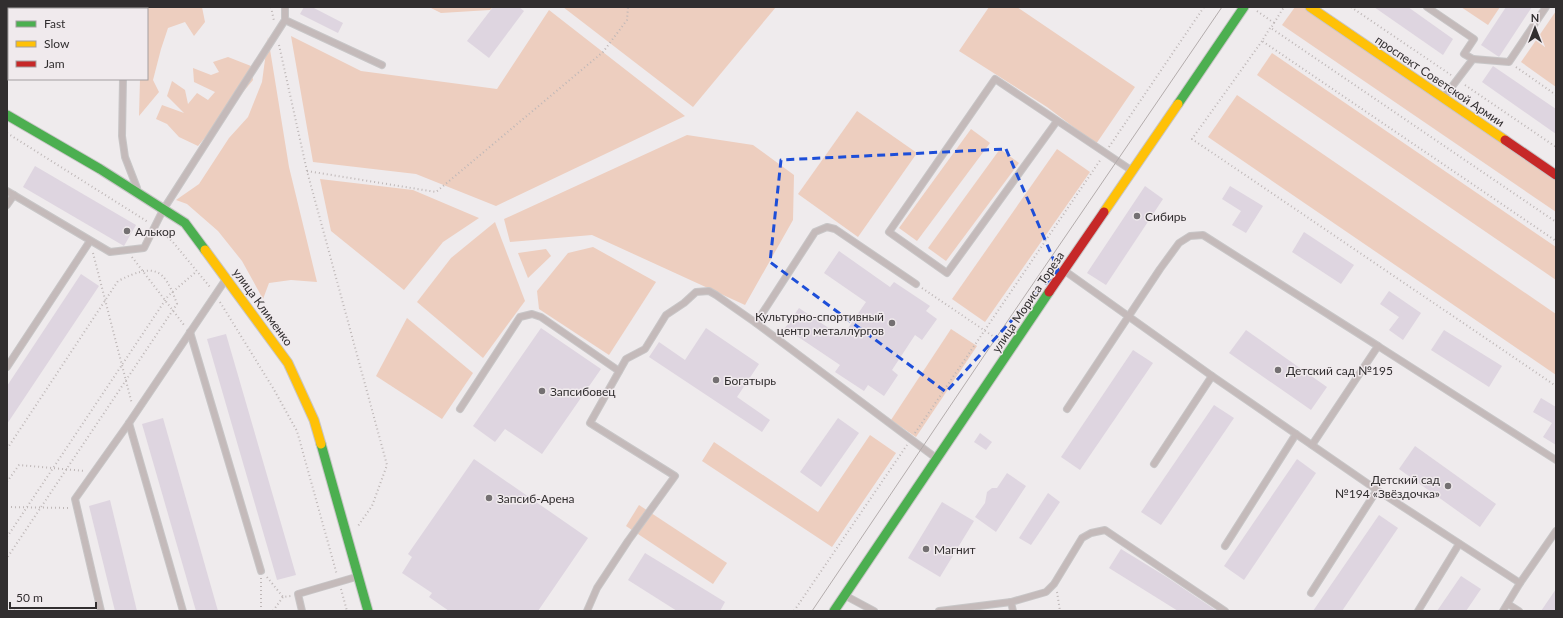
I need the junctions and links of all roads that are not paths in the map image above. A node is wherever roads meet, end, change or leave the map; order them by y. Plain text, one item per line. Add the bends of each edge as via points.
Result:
1 (285, 7) edge
2 (1244, 7) edge
3 (1310, 7) edge
4 (1427, 7) edge
5 (1546, 7) edge
6 (285, 20) junction
7 (1473, 59) junction
8 (382, 65) dead end
9 (123, 80) edge
10 (1443, 98) junction
11 (7, 115) edge
12 (1057, 121) junction
13 (1132, 171) junction
14 (1556, 175) edge
15 (7, 191) edge
16 (14, 195) junction
17 (140, 195) junction
18 (7, 205) edge
19 (163, 210) junction
20 (90, 241) junction
21 (1064, 270) junction
22 (226, 278) junction
23 (916, 284) road end
24 (1129, 316) junction
25 (756, 323) junction
26 (190, 332) junction
27 (1378, 346) junction
28 (7, 367) edge
29 (619, 372) junction
30 (1212, 376) junction
31 (460, 409) dead end
32 (1067, 409) dead end
33 (129, 423) junction
34 (1296, 434) junction
35 (1312, 445) junction
36 (937, 458) junction
37 (1556, 460) edge
38 (1154, 464) dead end
39 (1378, 490) junction
40 (1556, 531) edge
41 (1459, 544) junction
42 (1225, 546) dead end
43 (261, 570) road end
44 (358, 576) junction
45 (1520, 583) junction
46 (1311, 594) dead end
47 (845, 596) junction
48 (1011, 602) junction
49 (1508, 604) junction
50 (974, 608) edge
51 (101, 611) edge
52 (183, 611) edge
53 (302, 611) edge
54 (368, 611) edge
55 (587, 611) edge
56 (834, 611) edge
57 (874, 611) edge
58 (939, 611) edge
59 (1013, 611) edge
60 (1225, 611) edge
61 (1418, 611) edge
62 (1503, 611) edge
63 (1519, 611) edge

1 - 6 lane
2 - 13 street, улица Мориса Тореза
3 - 10 street, проспект Советской Армии
4 - 7 lane via 1474,38 1464,54
5 - 7 lane via 1509,62
6 - 8 lane
6 - 19 lane
7 - 10 lane
9 - 17 lane via 122,136 125,157
10 - 14 street, проспект Советской Армии
11 - 17 street, улица Клименко
12 - 12 lane via 947,273 889,232 995,79
12 - 13 lane
13 - 21 street, улица Мориса Тореза
15 - 16 lane
16 - 18 lane
16 - 20 lane
17 - 19 street, улица Клименко
19 - 20 lane via 144,248 110,252
19 - 22 street, улица Клименко via 185,223
20 - 28 lane
21 - 24 lane
21 - 36 street, улица Мориса Тореза
22 - 26 lane
22 - 44 street, улица Клименко via 288,363 314,420
23 - 25 lane via 835,229 827,227 815,232
24 - 27 lane via 1179,243 1190,236 1203,235
24 - 30 lane
24 - 32 lane
25 - 29 lane via 716,294 709,291 696,292 684,304 666,315 645,349 626,359
25 - 36 lane
26 - 33 lane
26 - 43 lane
27 - 35 lane
27 - 37 lane
29 - 31 lane via 541,317 532,314 520,317
29 - 55 lane via 590,423 675,476 597,588
30 - 34 lane
30 - 38 lane
33 - 51 lane via 75,499
33 - 52 lane
34 - 35 lane
34 - 42 lane
35 - 39 lane
36 - 47 street, улица Мориса Тореза
39 - 41 lane
39 - 46 lane
40 - 45 lane
41 - 45 lane
41 - 61 lane
44 - 53 lane via 298,594
44 - 54 street, улица Клименко
45 - 49 lane
47 - 56 street, улица Мориса Тореза
47 - 57 lane
48 - 50 lane
48 - 59 lane
48 - 60 lane via 1046,592 1054,584 1082,538 1105,530
49 - 62 lane
49 - 63 lane
50 - 58 lane

